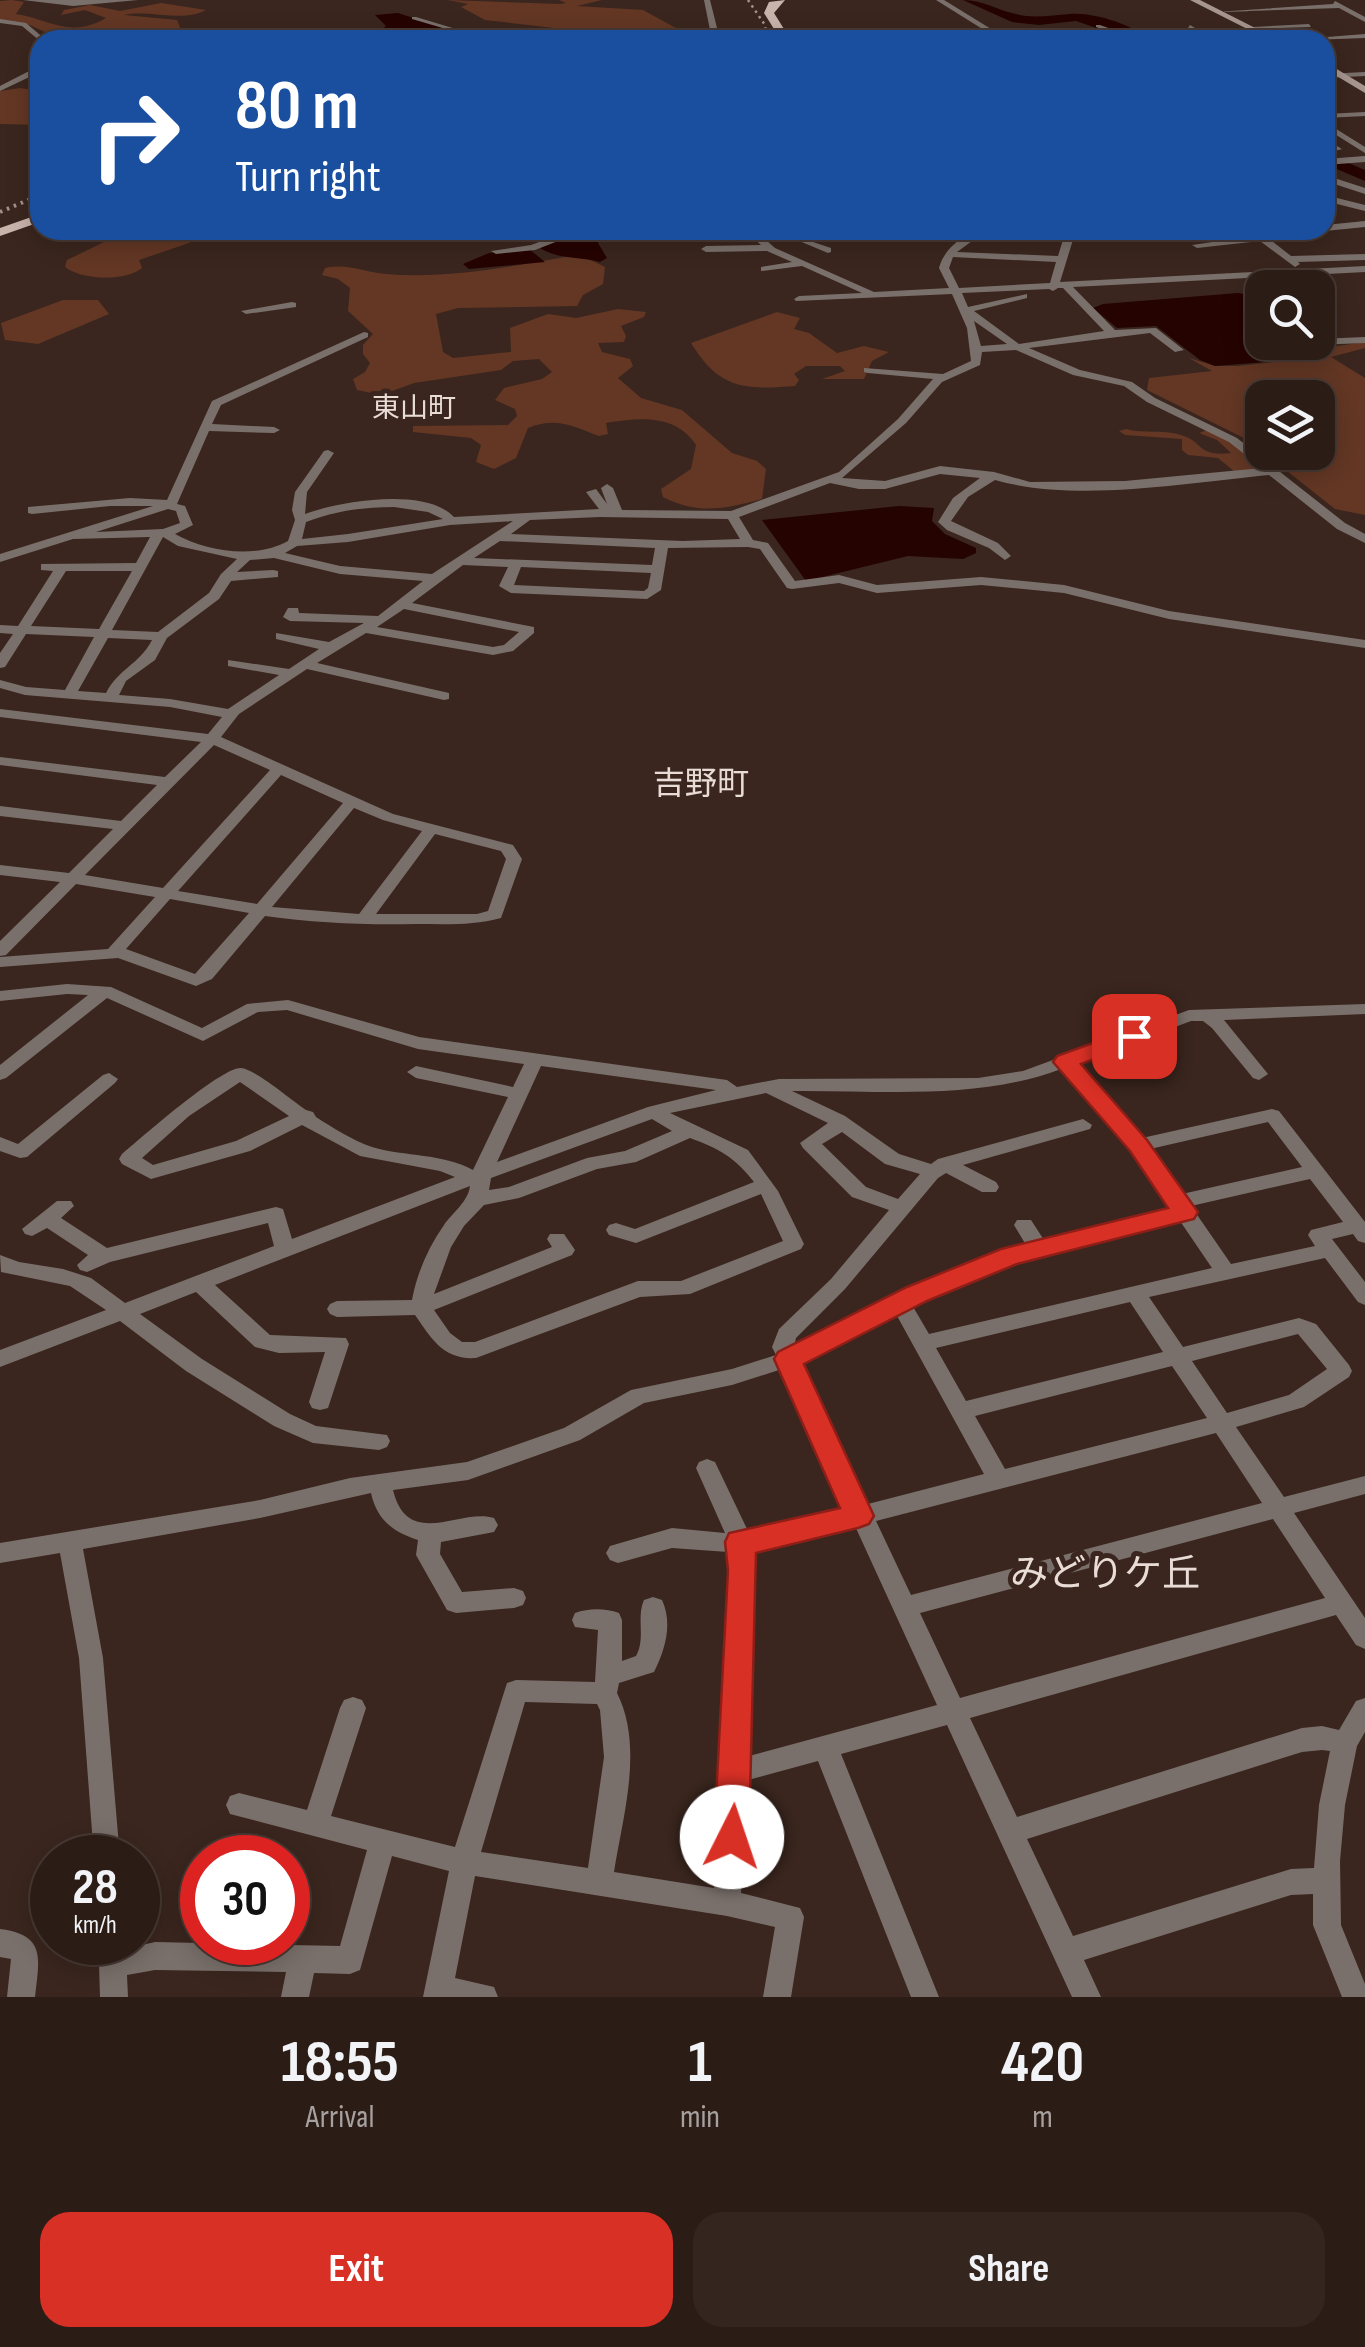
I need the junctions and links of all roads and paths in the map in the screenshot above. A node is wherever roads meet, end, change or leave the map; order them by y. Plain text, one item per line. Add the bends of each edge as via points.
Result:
1 (26, 0) edge
2 (135, 0) edge
3 (707, 0) edge
4 (780, 0) edge
5 (939, 0) edge
6 (1194, 0) edge
7 (1329, 0) edge
8 (1342, 6) junction
9 (1219, 12) junction
10 (414, 18) dead end
11 (1365, 20) edge
12 (0, 22) edge
13 (1098, 26) dead end
14 (1309, 26) dead end
15 (1253, 28) junction
16 (31, 30) edge
17 (450, 30) edge
18 (714, 30) edge
19 (779, 30) edge
20 (988, 30) edge
21 (1109, 30) edge
22 (1257, 30) edge
23 (1365, 36) edge
24 (1348, 38) junction
25 (1335, 39) edge
26 (1365, 46) edge
27 (1335, 64) edge
28 (1340, 64) dead end
29 (1335, 71) edge
30 (30, 73) edge
31 (1365, 74) edge
32 (1335, 75) edge
33 (1342, 75) junction
34 (0, 89) edge
35 (1365, 90) edge
36 (1365, 114) edge
37 (1335, 116) edge
38 (1346, 123) dead end
39 (1335, 124) edge
40 (1335, 131) edge
41 (1354, 143) junction
42 (1335, 145) edge
43 (1365, 150) edge
44 (1365, 159) edge
45 (1335, 161) edge
46 (1335, 182) edge
47 (1365, 190) edge
48 (1335, 200) edge
49 (1365, 208) edge
50 (30, 222) edge
51 (1365, 224) edge
52 (1335, 227) edge
53 (0, 232) edge
54 (554, 240) edge
55 (760, 240) edge
56 (797, 240) edge
57 (968, 240) edge
58 (1068, 240) edge
59 (1224, 240) edge
60 (1265, 240) edge
61 (1330, 244) dead end
62 (1196, 246) dead end
63 (769, 248) junction
64 (706, 250) dead end
65 (828, 250) dead end
66 (496, 251) dead end
67 (948, 254) junction
68 (1343, 256) junction
69 (1365, 257) edge
70 (1062, 259) junction
71 (1288, 259) junction
72 (840, 260) dead end
73 (802, 265) junction
74 (764, 269) dead end
75 (1365, 269) edge
76 (1302, 270) edge
77 (1335, 272) edge
78 (1245, 283) edge
79 (1067, 287) junction
80 (1053, 288) junction
81 (956, 292) junction
82 (879, 294) junction
83 (799, 298) dead end
84 (292, 306) dead end
85 (966, 310) junction
86 (246, 311) dead end
87 (1112, 332) junction
88 (364, 334) dead end
89 (1365, 340) edge
90 (1335, 341) edge
91 (1017, 347) junction
92 (977, 349) junction
93 (1180, 350) dead end
94 (868, 370) dead end
95 (944, 377) junction
96 (204, 427) junction
97 (274, 430) dead end
98 (328, 453) dead end
99 (1272, 471) junction
100 (994, 476) junction
101 (833, 480) junction
102 (607, 488) dead end
103 (592, 492) dead end
104 (330, 493) dead end
105 (171, 504) junction
106 (76, 509) junction
107 (32, 510) dead end
108 (321, 512) junction
109 (612, 514) junction
110 (732, 514) junction
111 (526, 518) junction
112 (301, 520) junction
113 (450, 520) junction
114 (1365, 524) edge
115 (1342, 526) junction
116 (162, 533) junction
117 (76, 536) junction
118 (498, 537) junction
119 (348, 538) junction
120 (60, 539) junction
121 (1365, 539) edge
122 (46, 543) junction
123 (294, 543) junction
124 (748, 543) junction
125 (662, 544) junction
126 (0, 548) edge
127 (274, 554) junction
128 (1005, 556) dead end
129 (246, 557) junction
130 (0, 558) edge
131 (460, 560) junction
132 (343, 563) dead end
133 (516, 564) junction
134 (46, 567) dead end
135 (62, 567) junction
136 (139, 567) junction
137 (658, 569) junction
138 (274, 574) dead end
139 (226, 577) junction
140 (434, 578) junction
141 (402, 605) junction
142 (294, 611) dead end
143 (382, 620) junction
144 (366, 628) junction
145 (0, 629) edge
146 (22, 630) junction
147 (103, 633) junction
148 (161, 636) junction
149 (281, 636) dead end
150 (1365, 644) edge
151 (331, 647) junction
152 (233, 663) dead end
153 (0, 664) edge
154 (304, 664) junction
155 (422, 670) dead end
156 (288, 673) junction
157 (0, 684) edge
158 (402, 686) junction
159 (24, 691) junction
160 (70, 693) junction
161 (444, 696) dead end
162 (110, 699) junction
163 (232, 714) junction
164 (1, 715) edge
165 (212, 739) junction
166 (0, 761) edge
167 (279, 769) junction
168 (169, 782) junction
169 (352, 802) junction
170 (0, 811) edge
171 (125, 826) junction
172 (431, 828) junction
173 (0, 870) edge
174 (75, 876) junction
175 (169, 892) junction
176 (260, 909) junction
177 (364, 919) junction
178 (0, 928) edge
179 (22, 930) junction
180 (0, 952) edge
181 (114, 952) junction
182 (0, 962) edge
183 (105, 991) junction
184 (0, 996) edge
185 (1365, 1008) edge
186 (1205, 1014) junction
187 (535, 1059) junction
188 (1065, 1062) junction
189 (416, 1072) dead end
190 (0, 1074) edge
191 (1258, 1074) dead end
192 (95, 1084) dead end
193 (767, 1087) junction
194 (732, 1093) junction
195 (520, 1094) junction
196 (655, 1111) junction
197 (306, 1116) junction
198 (842, 1122) junction
199 (1084, 1125) dead end
200 (689, 1131) junction
201 (0, 1143) edge
202 (1138, 1146) junction
203 (940, 1168) junction
204 (1315, 1171) junction
205 (477, 1176) junction
206 (763, 1186) junction
207 (989, 1187) dead end
208 (478, 1199) junction
209 (900, 1207) junction
210 (1181, 1207) junction
211 (48, 1218) dead end
212 (1024, 1225) dead end
213 (616, 1230) dead end
214 (1361, 1231) edge
215 (557, 1239) dead end
216 (1039, 1248) junction
217 (285, 1250) junction
218 (1330, 1250) junction
219 (0, 1262) edge
220 (1226, 1272) junction
221 (200, 1282) junction
222 (1135, 1293) junction
223 (1359, 1299) edge
224 (900, 1302) junction
225 (422, 1307) junction
226 (337, 1308) dead end
227 (121, 1313) junction
228 (925, 1344) junction
229 (1178, 1358) junction
230 (0, 1359) edge
231 (788, 1359) junction
232 (320, 1402) dead end
233 (962, 1411) junction
234 (1221, 1423) junction
235 (379, 1441) dead end
236 (708, 1468) dead end
237 (998, 1478) junction
238 (380, 1483) junction
239 (1365, 1485) edge
240 (1277, 1508) junction
241 (858, 1516) junction
242 (486, 1525) dead end
243 (430, 1534) junction
244 (740, 1542) junction
245 (70, 1543) junction
246 (0, 1553) edge
247 (618, 1553) dead end
248 (514, 1598) dead end
249 (1351, 1605) edge
250 (653, 1607) dead end
251 (904, 1607) junction
252 (584, 1620) dead end
253 (1365, 1638) edge
254 (606, 1684) junction
255 (353, 1708) dead end
256 (1365, 1709) edge
257 (955, 1712) junction
258 (1344, 1743) junction
259 (826, 1748) junction
260 (736, 1772) junction
261 (239, 1805) dead end
262 (316, 1824) junction
263 (1010, 1832) junction
264 (104, 1835) edge
265 (383, 1842) junction
266 (464, 1862) junction
267 (1327, 1880) junction
268 (599, 1883) junction
269 (727, 1903) junction
270 (0, 1942) edge
271 (1066, 1952) junction
272 (310, 1959) edge
273 (113, 1965) edge
274 (302, 1965) edge
275 (438, 1993) edge
276 (21, 1997) edge
277 (114, 1997) edge
278 (294, 1997) edge
279 (484, 1997) edge
280 (777, 1997) edge
281 (925, 1997) edge
282 (1086, 1997) edge
283 (1356, 1997) edge

1 - 2 street
3 - 18 street
4 - 19 main road via 769,14
5 - 20 street
6 - 9 main road
7 - 8 street
8 - 9 street
8 - 11 street
9 - 15 main road
10 - 17 street
12 - 16 street
13 - 21 street
14 - 15 street
15 - 22 main road
23 - 24 street
24 - 25 street
24 - 26 street
27 - 28 street
29 - 33 main road
30 - 34 street
31 - 33 street
32 - 33 street
33 - 35 main road
36 - 37 street
38 - 39 street
40 - 41 street
41 - 42 street
41 - 43 street
44 - 45 street
46 - 47 street
48 - 49 street
50 - 53 main road
51 - 52 street
54 - 66 street
55 - 63 street
56 - 65 street
57 - 67 street
58 - 70 street
59 - 62 street
60 - 71 street
61 - 68 street
63 - 64 street
63 - 73 street
67 - 70 street
67 - 81 street via 944,268
68 - 69 street
68 - 71 street
70 - 80 street
71 - 76 street
72 - 73 street
73 - 74 street
73 - 82 street
75 - 77 street
78 - 79 street
79 - 80 street
79 - 87 street
80 - 81 street
80 - 85 street
81 - 82 street
81 - 85 street
82 - 83 street
84 - 86 street
85 - 91 street
85 - 92 street
87 - 91 street
87 - 93 street via 1152,330
88 - 96 street via 216,403
89 - 90 street
91 - 92 street
91 - 99 street via 1077,374 1128,384 1233,440
92 - 95 street via 976,362
94 - 95 street
95 - 101 street
96 - 97 street
96 - 105 street
98 - 112 street via 303,486
99 - 100 street via 1125,485 1029,486
99 - 115 street
100 - 101 street via 940,470 885,484
100 - 128 street via 975,484 944,522
101 - 110 street
102 - 109 street
103 - 109 street
104 - 108 street
105 - 106 street via 143,500
105 - 116 street via 186,514 188,525
105 - 117 street
106 - 107 street
106 - 120 street
108 - 112 street
108 - 113 street via 366,503 434,510
109 - 110 street
109 - 111 street
110 - 124 street
111 - 113 street
111 - 118 street
112 - 123 street
113 - 119 street
114 - 115 street
115 - 121 street
116 - 117 street
116 - 129 street
116 - 136 street
117 - 120 street
118 - 125 street
118 - 131 street
119 - 123 street
119 - 132 street via 353,548
120 - 122 street
122 - 126 street
122 - 130 street
123 - 127 street
124 - 125 street
124 - 150 street via 764,546 792,585 839,580 878,589 981,581 1064,589 1169,615
125 - 137 street
127 - 129 street
127 - 140 street via 340,570
129 - 139 street
131 - 133 street
131 - 140 street
133 - 137 street
133 - 137 street via 506,586 511,589 640,595 652,593
134 - 135 street
135 - 136 street
135 - 146 street
136 - 147 street
138 - 139 street
139 - 148 street via 214,596
140 - 141 street
141 - 143 street
141 - 144 street via 529,630 493,651
142 - 143 street via 290,617
143 - 144 street
144 - 151 street
145 - 146 street
146 - 147 street
146 - 153 street
147 - 148 street
147 - 160 street
148 - 162 street
149 - 151 street
151 - 154 street
152 - 156 street
154 - 156 street
154 - 158 street
155 - 158 street
156 - 163 street
157 - 159 street
158 - 161 street
159 - 160 street
159 - 164 street
160 - 162 street
162 - 163 street
163 - 165 street
164 - 165 street
165 - 167 street
165 - 168 street
166 - 168 street
167 - 169 street
167 - 175 street
168 - 171 street
169 - 172 street
169 - 176 street
170 - 171 street
171 - 174 street
172 - 177 street
172 - 177 street via 513,853 496,914
173 - 174 street
174 - 175 street
174 - 179 street
175 - 176 street
175 - 181 street
176 - 177 street
176 - 181 street via 196,981
178 - 179 street
179 - 180 street
181 - 182 street
183 - 184 street
183 - 187 street via 203,1035 244,1008 268,1004 418,1043
183 - 190 street
185 - 186 street
186 - 188 street
186 - 191 street
187 - 194 street via 726,1086
187 - 195 street
188 - 193 street via 978,1084
188 - 202 street
189 - 195 street
192 - 201 street via 20,1152
193 - 194 street
193 - 198 street
194 - 196 street
195 - 205 street
196 - 200 street
196 - 205 street
197 - 197 street via 240,1074 128,1159 151,1172 243,1146
197 - 205 street via 352,1146
198 - 203 street via 892,1159
198 - 209 street via 810,1143 859,1192
199 - 203 street
200 - 206 street via 736,1149
200 - 208 street via 629,1157
202 - 204 street via 1272,1115
202 - 210 street
203 - 207 street
203 - 209 street
204 - 210 street
204 - 214 street
205 - 208 street
205 - 217 street
206 - 213 street via 636,1236
206 - 225 street via 794,1244 683,1289 638,1289 462,1352 450,1348
208 - 225 street via 457,1216
209 - 231 street via 786,1335
210 - 216 street
210 - 220 street
211 - 217 street via 96,1261 276,1214
212 - 216 street
214 - 218 street via 1318,1235
215 - 225 street via 565,1250
216 - 224 street
217 - 221 street
218 - 220 street
218 - 223 street
219 - 227 street via 66,1274
220 - 222 street
221 - 227 street
221 - 232 street via 263,1341 338,1344
222 - 228 street
222 - 229 street
224 - 228 street
224 - 231 street
225 - 226 street
227 - 230 street
227 - 235 street via 282,1420 313,1434
228 - 233 street
229 - 233 street
229 - 234 street
229 - 234 street via 1299,1326 1341,1371 1296,1401
231 - 238 street via 639,1396 572,1434 468,1471
231 - 241 street
233 - 237 street
234 - 237 street
234 - 240 street
236 - 244 street
237 - 241 street
238 - 243 street via 390,1516
238 - 245 street
239 - 240 street
240 - 249 street
240 - 251 street
241 - 244 street
241 - 251 street
242 - 243 street
243 - 248 street via 428,1554 456,1603
244 - 247 street via 672,1538
244 - 260 street
245 - 246 street
245 - 264 street via 93,1674
249 - 253 street
249 - 257 street
250 - 254 street via 654,1647 645,1664
251 - 257 street
252 - 254 street via 610,1620
254 - 266 street via 516,1691
254 - 268 street via 618,1743
255 - 262 street
256 - 258 street
257 - 259 street
257 - 263 street
258 - 263 street via 1302,1740
258 - 267 street
259 - 260 street
259 - 281 street
260 - 269 street
261 - 262 street
262 - 265 street
263 - 271 street
265 - 266 street
265 - 272 street via 350,1960
266 - 268 street
266 - 275 street
267 - 271 street via 1290,1882
267 - 283 street via 1327,1926
268 - 269 street
269 - 280 street via 790,1917
270 - 276 street via 24,1954
271 - 282 street
273 - 277 street
274 - 278 street
275 - 279 street

